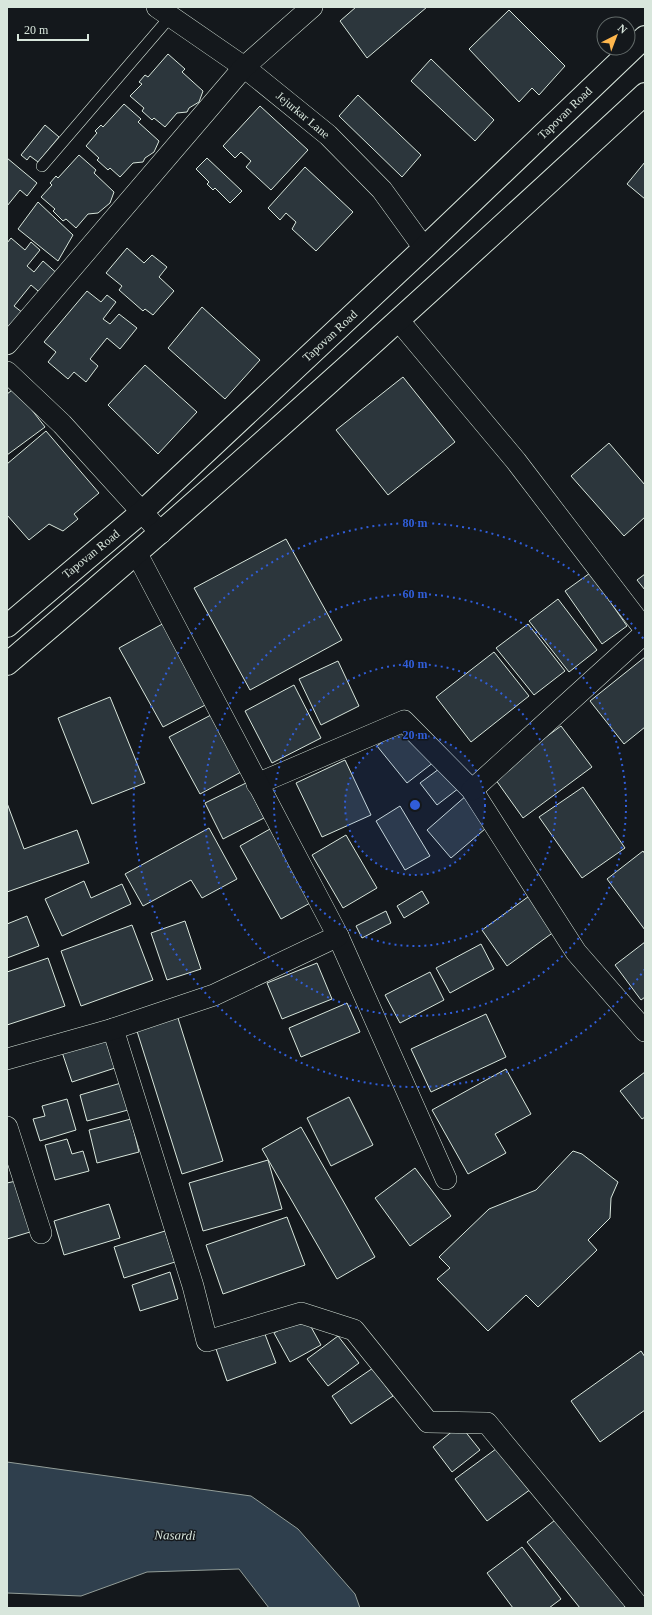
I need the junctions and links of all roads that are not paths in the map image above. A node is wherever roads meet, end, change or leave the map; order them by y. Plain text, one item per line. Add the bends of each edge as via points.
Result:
1 (312, 7) edge
2 (164, 12) edge
3 (645, 38) edge
4 (244, 67) junction
5 (645, 94) edge
6 (42, 166) dead end
7 (424, 248) junction
8 (399, 321) junction
9 (7, 344) edge
10 (7, 372) edge
11 (143, 511) junction
12 (161, 533) junction
13 (137, 554) junction
14 (7, 626) edge
15 (645, 630) edge
16 (645, 634) edge
17 (7, 664) edge
18 (257, 784) junction
19 (472, 790) junction
20 (338, 936) junction
21 (643, 1024) edge
22 (112, 1029) junction
23 (7, 1059) edge
24 (7, 1127) edge
25 (446, 1179) dead end
26 (41, 1233) dead end
27 (640, 1608) edge

1 - 4 street
2 - 4 street, Jejurkar Lane
2 - 6 lane
3 - 7 main road, Tapovan Road
4 - 7 street, Jejurkar Lane via 328,135 382,190
4 - 9 street
5 - 8 main road
7 - 11 main road, Tapovan Road
8 - 12 main road
8 - 15 street via 516,462
10 - 11 street via 62,424
11 - 12 street
11 - 14 main road, Tapovan Road
12 - 13 main road
13 - 17 main road
13 - 18 street
16 - 19 street
18 - 19 street via 404,721
18 - 20 street
19 - 21 street via 576,952
20 - 22 street via 214,995
20 - 25 street
22 - 23 street
22 - 27 street via 193,1286 207,1341 301,1313 354,1330 428,1422 487,1423
24 - 26 street

